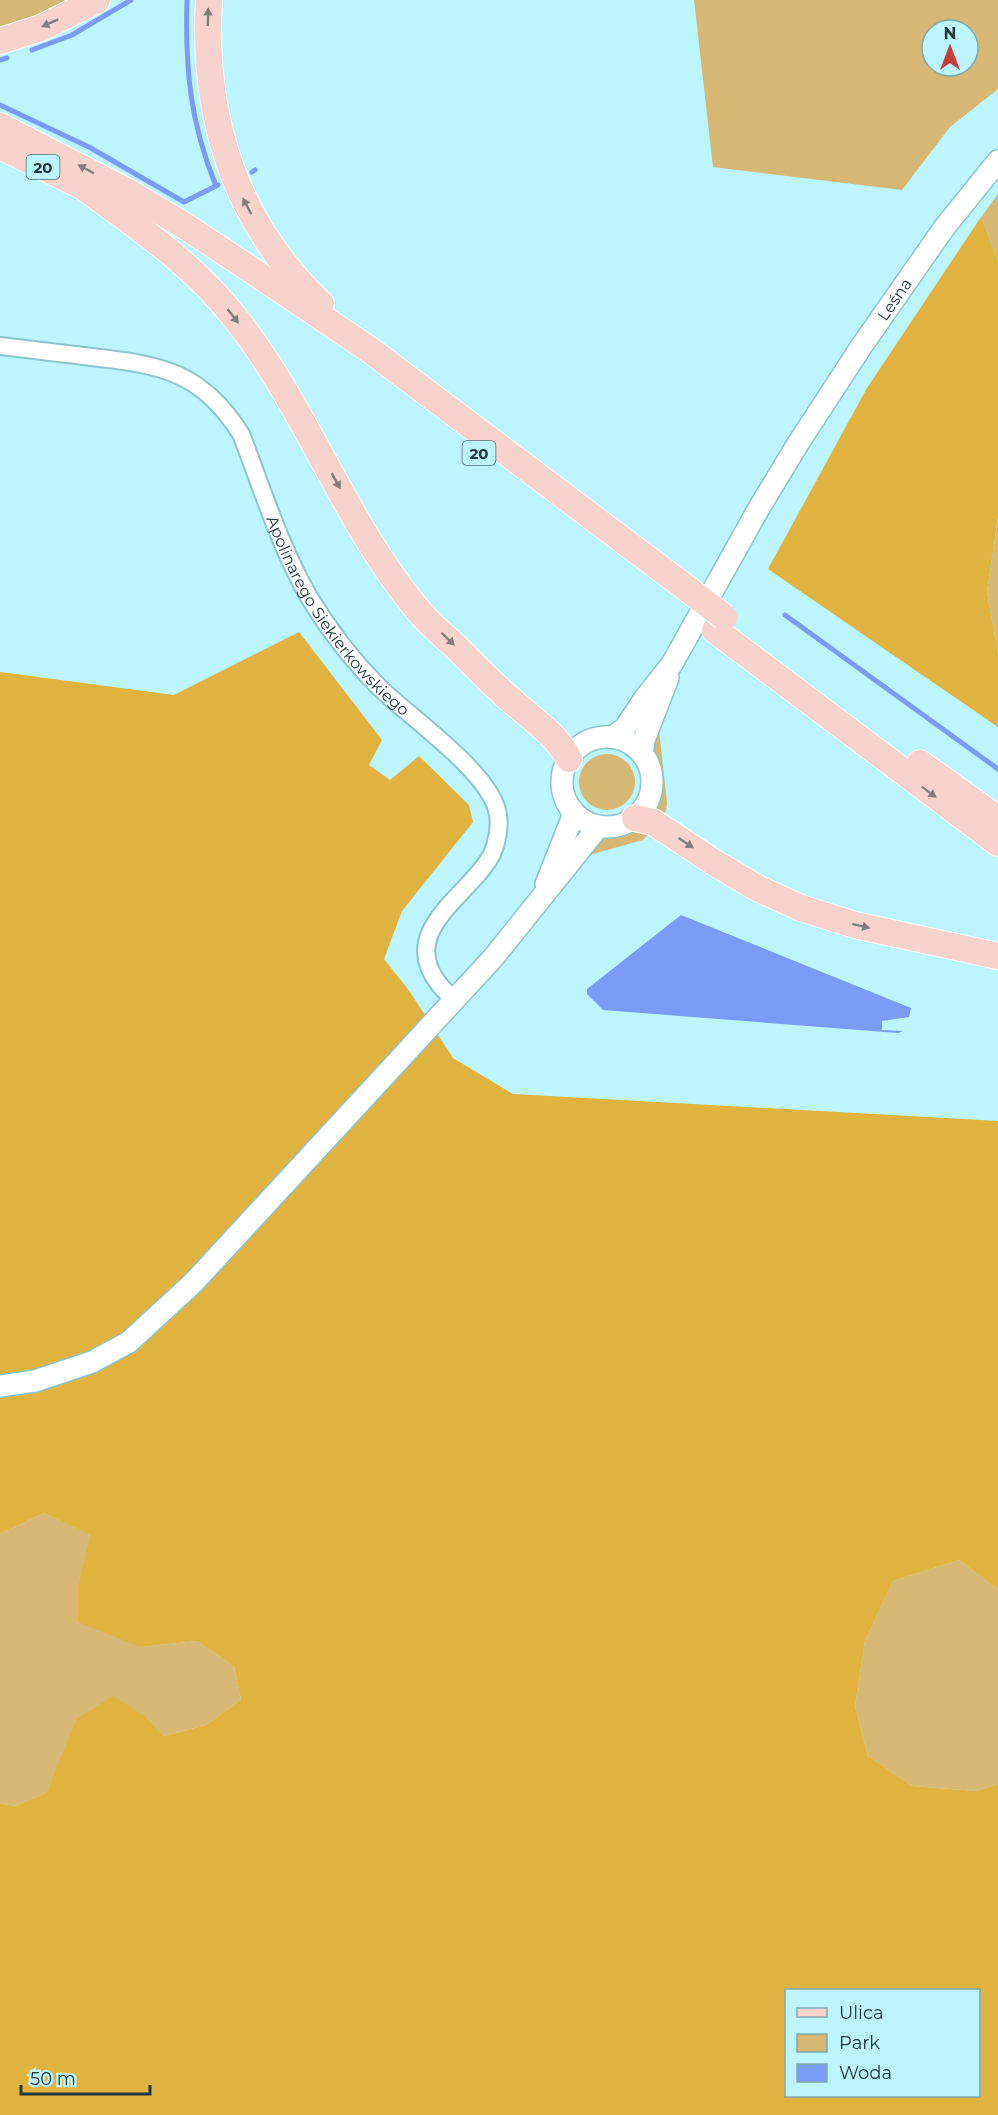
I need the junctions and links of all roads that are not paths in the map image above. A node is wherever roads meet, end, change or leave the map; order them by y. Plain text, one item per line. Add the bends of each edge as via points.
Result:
1 (97, 0) edge
2 (209, 0) edge
3 (0, 41) edge
4 (0, 126) edge
5 (0, 146) edge
6 (998, 161) edge
7 (86, 189) junction
8 (0, 346) edge
9 (370, 350) junction
10 (685, 596) junction
11 (720, 623) junction
12 (672, 664) junction
13 (613, 737) junction
14 (642, 753) junction
15 (569, 759) junction
16 (573, 811) junction
17 (635, 818) junction
18 (998, 819) edge
19 (599, 826) junction
20 (998, 843) edge
21 (542, 896) junction
22 (998, 956) edge
23 (455, 1000) junction
24 (0, 1386) edge

1 -> 3 main road via 41,27
9 -> 2 main road via 278,256 244,200 217,124 208,59
9 -> 4 main road, 20 via 159,210
5 - 7 main road, 20
6 - 12 street, Leśna via 944,228 799,442
7 - 10 main road, 20 via 202,253 310,327 620,555
7 -> 15 main road via 169,249 222,302 272,371 353,512 418,610 546,730
8 - 23 street, Apolinarego Siekierkowskiego via 160,368 198,386 230,416 241,434 297,574 322,617 379,687 470,767 484,783 498,814 497,838 491,855 439,916 428,943 430,970
9 - 10 main road, 20
10 - 11 main road, 20, bridge
11 - 18 main road, 20
11 -> 20 main road, 20
12 - 13 street via 626,728
12 - 14 street
13 - 14 street
13 - 15 street via 584,744
14 - 17 street via 649,766 652,789
15 - 16 street via 562,783
16 - 19 street
16 - 21 street
17 - 19 street via 615,827
17 -> 22 main road via 653,822 757,888 801,908 855,925
19 - 21 street
21 - 23 street
23 - 24 street via 194,1282 129,1342 69,1370 35,1381

